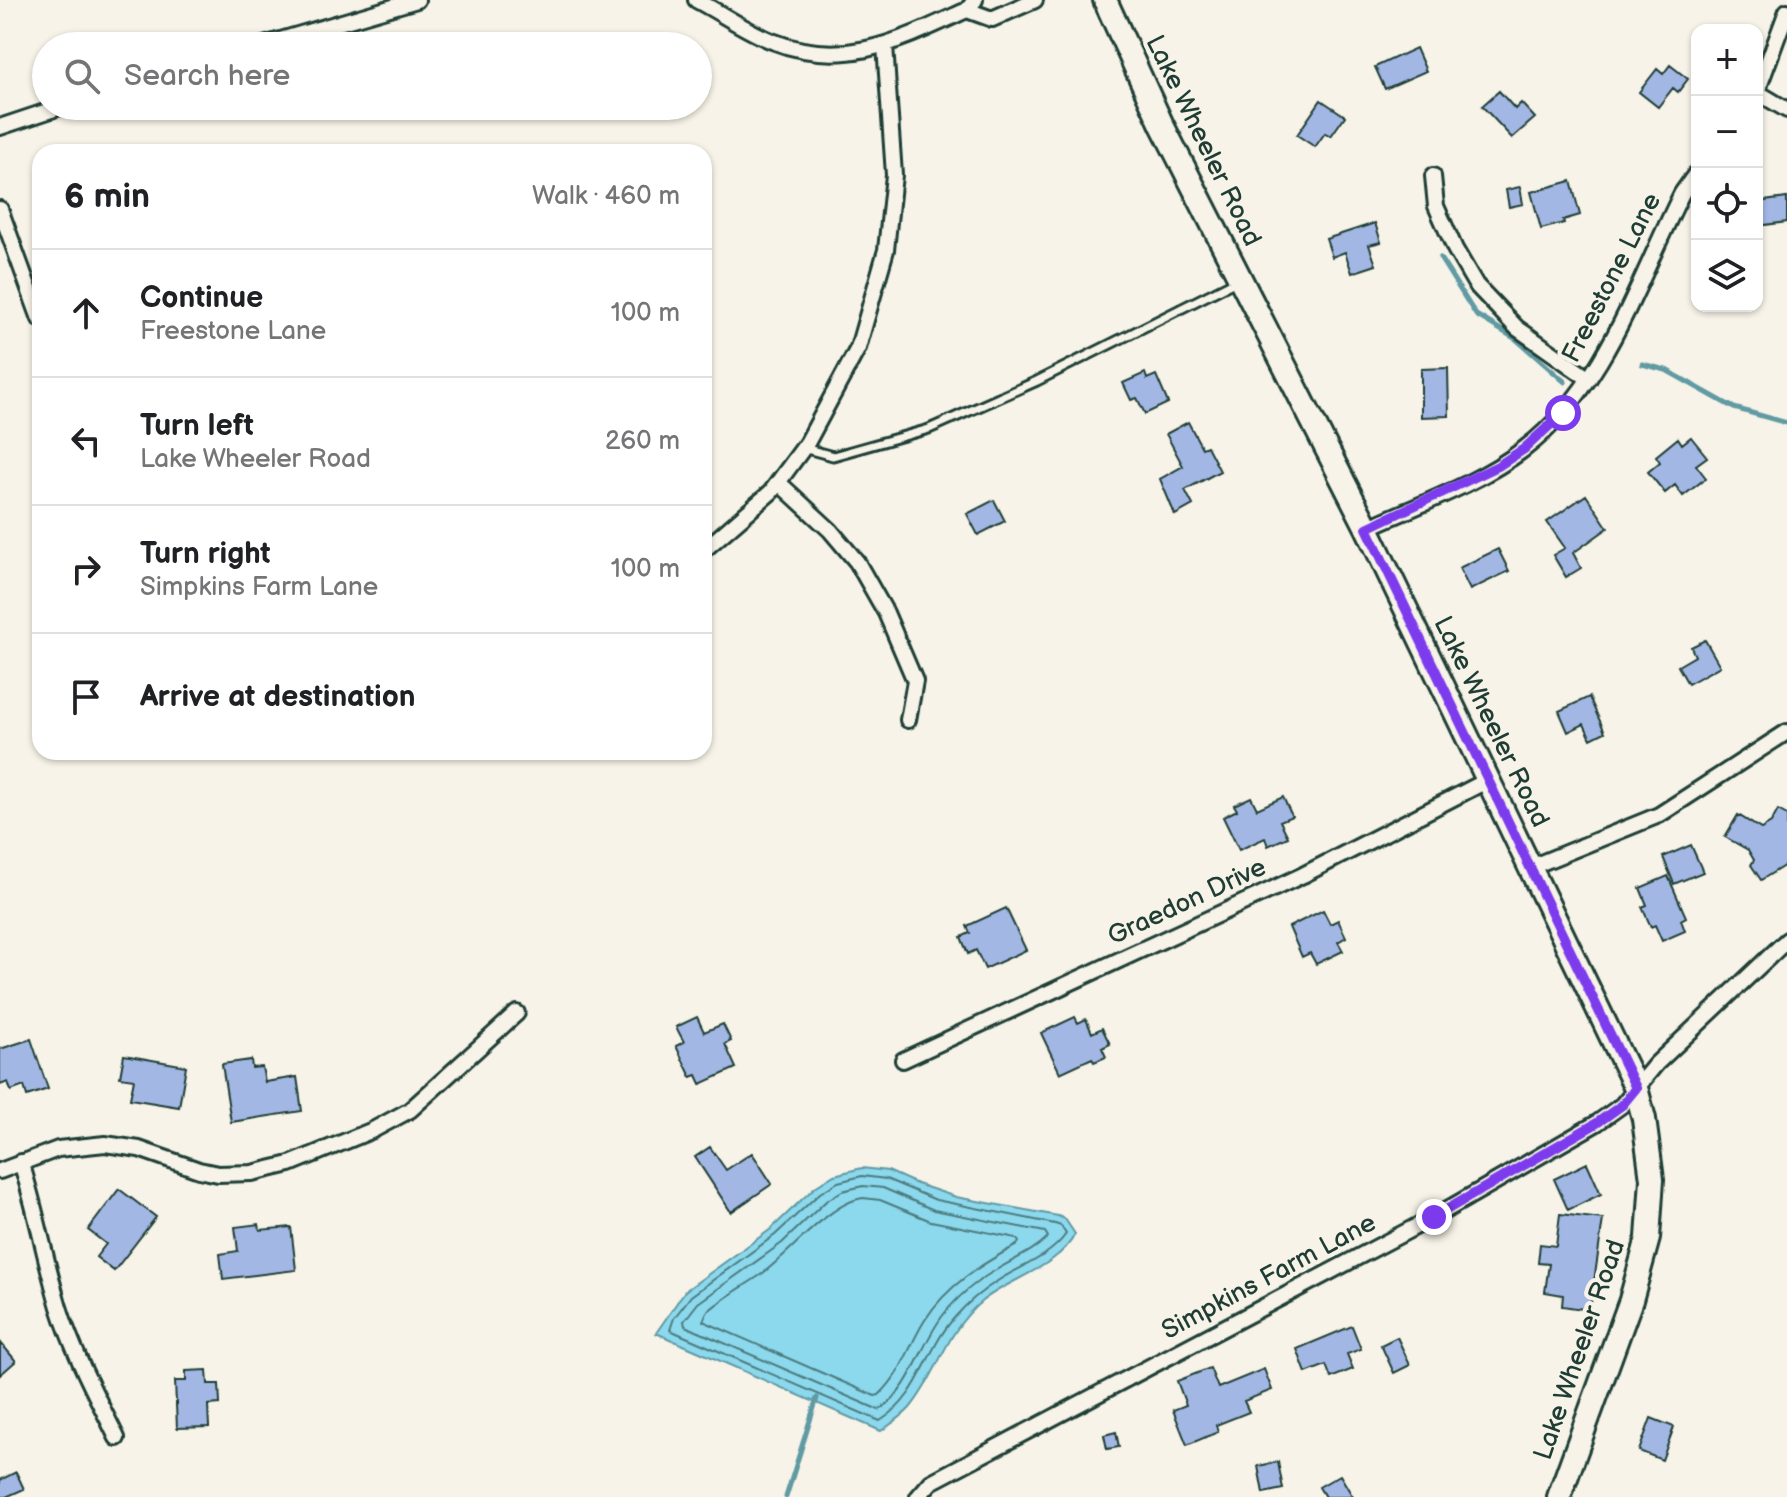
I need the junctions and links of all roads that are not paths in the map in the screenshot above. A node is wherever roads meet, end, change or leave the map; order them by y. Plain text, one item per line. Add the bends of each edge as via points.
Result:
1 (417, 0) edge
2 (696, 0) edge
3 (1035, 0) edge
4 (1105, 0) edge
5 (971, 5) edge
6 (1787, 11) edge
7 (308, 32) edge
8 (885, 45) junction
9 (1763, 76) edge
10 (1763, 96) edge
11 (1787, 110) edge
12 (32, 116) edge
13 (0, 127) edge
14 (1433, 176) dead end
15 (1691, 180) edge
16 (0, 209) edge
17 (1240, 279) junction
18 (32, 297) edge
19 (1589, 379) junction
20 (803, 448) junction
21 (778, 482) junction
22 (1367, 528) junction
23 (712, 543) edge
24 (908, 720) dead end
25 (1787, 732) edge
26 (1488, 780) junction
27 (1531, 867) junction
28 (1787, 940) edge
29 (517, 1013) dead end
30 (903, 1060) dead end
31 (1636, 1088) junction
32 (21, 1162) junction
33 (0, 1171) edge
34 (117, 1438) dead end
35 (918, 1497) edge
36 (1559, 1497) edge

1 - 7 street
2 - 8 street via 772,41 818,53 849,54
3 - 5 street via 992,19
4 - 17 street, Lake Wheeler Road
5 - 8 street
6 - 9 street
8 - 20 street via 894,175 886,250 858,348
10 - 11 street
12 - 13 street
14 - 19 street via 1436,206 1476,285 1517,328
15 - 19 street, Freestone Lane
16 - 18 street
17 - 20 lane via 929,429 833,456
17 - 22 street, Lake Wheeler Road
19 - 22 street, Freestone Lane via 1563,413 1524,449
20 - 21 street
21 - 23 street
21 - 24 street via 857,562 886,613 915,681
22 - 26 street, Lake Wheeler Road
25 - 27 street via 1659,815
26 - 27 street, Lake Wheeler Road
26 - 30 street, Graedon Drive via 1303,875
27 - 31 street, Lake Wheeler Road
28 - 31 street, Simpkins Farm Lane
29 - 32 street via 410,1110 279,1167 218,1174 105,1144 58,1149
31 - 35 street, Simpkins Farm Lane via 1597,1123 1434,1217 931,1482
31 - 36 street, Lake Wheeler Road via 1652,1179 1648,1238 1631,1300
32 - 33 street
32 - 34 street via 59,1307

